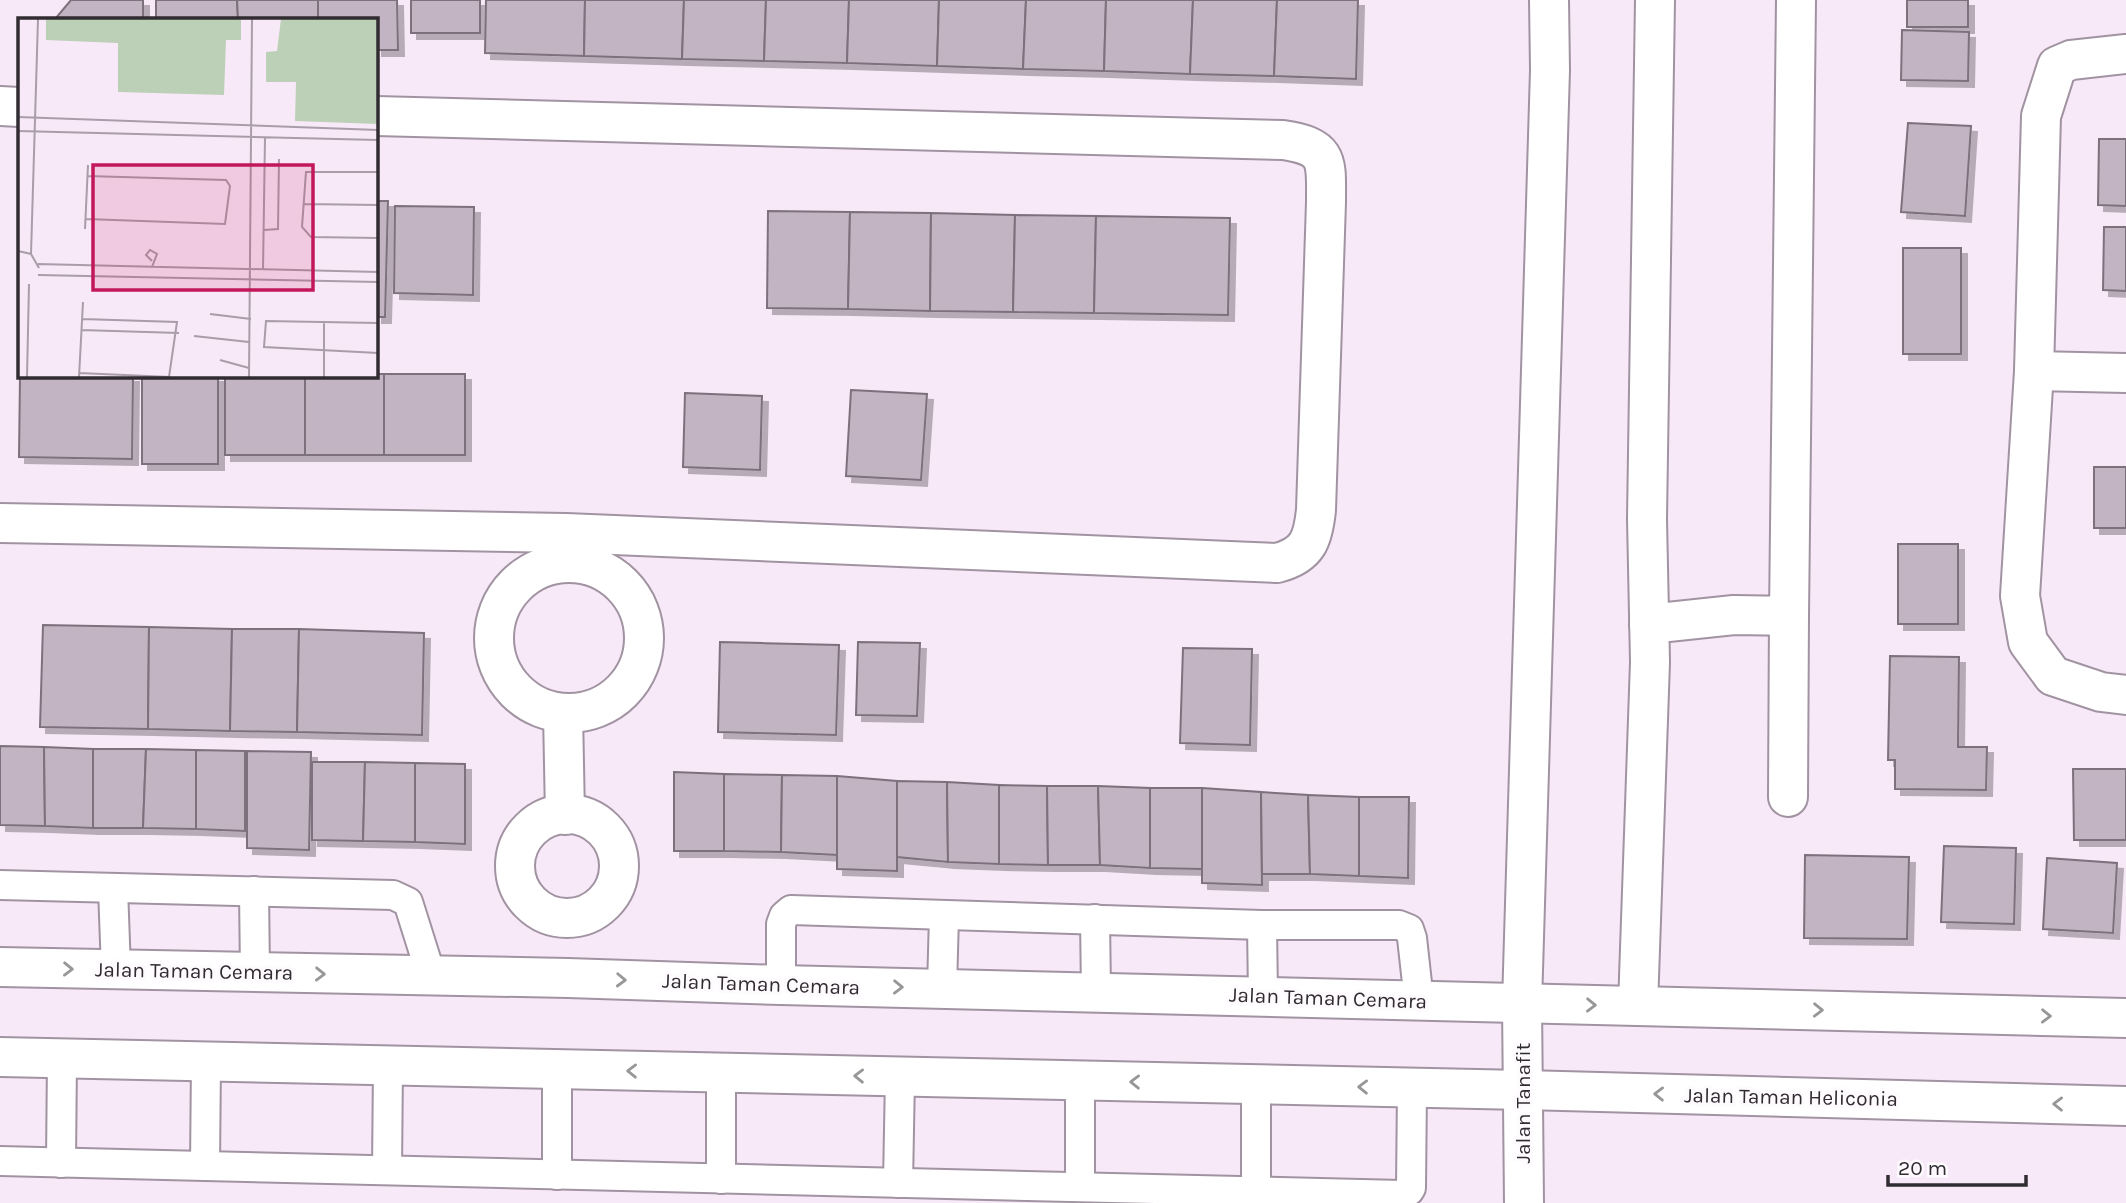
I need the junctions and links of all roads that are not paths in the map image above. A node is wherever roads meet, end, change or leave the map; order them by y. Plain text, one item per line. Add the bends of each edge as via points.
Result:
1 (1549, 0) edge
2 (1654, 0) edge
3 (1796, 0) edge
4 (2126, 54) edge
5 (0, 106) edge
6 (18, 107) edge
7 (378, 116) edge
8 (2034, 371) junction
9 (2126, 373) edge
10 (0, 523) edge
11 (567, 548) junction
12 (1789, 616) junction
13 (1648, 624) junction
14 (2126, 695) edge
15 (563, 713) junction
16 (1788, 797) dead end
17 (565, 815) junction
18 (0, 886) edge
19 (113, 888) junction
20 (254, 891) junction
21 (944, 916) junction
22 (568, 919) junction
23 (1095, 919) junction
24 (1262, 925) junction
25 (0, 967) edge
26 (116, 970) junction
27 (255, 973) junction
28 (431, 975) junction
29 (568, 978) junction
30 (780, 985) junction
31 (942, 988) junction
32 (1096, 992) junction
33 (1263, 996) junction
34 (1437, 1001) junction
35 (1522, 1004) junction
36 (1638, 1006) junction
37 (2126, 1017) edge
38 (0, 1057) edge
39 (62, 1058) junction
40 (206, 1061) junction
41 (388, 1066) junction
42 (557, 1069) junction
43 (721, 1073) junction
44 (901, 1077) junction
45 (1080, 1081) junction
46 (1256, 1084) junction
47 (1412, 1088) junction
48 (1523, 1090) junction
49 (2126, 1106) edge
50 (0, 1161) edge
51 (61, 1163) junction
52 (205, 1166) junction
53 (387, 1170) junction
54 (557, 1175) junction
55 (721, 1179) junction
56 (898, 1182) junction
57 (1080, 1187) junction
58 (1256, 1191) junction
59 (1524, 1203) edge

1 - 35 street, Jalan Tanafit
2 - 13 street
3 - 12 street
4 - 8 street via 2071,60 2057,66 2040,116
5 - 6 street
7 - 11 street via 1283,140 1300,142 1323,157 1326,202 1316,510 1310,540 1292,560 1277,564
8 - 9 street
8 - 14 street via 2020,596 2028,642 2053,676
10 - 11 street
11 - 15 street via 512,590 498,613 494,640 499,666 514,689 536,706
11 - 15 street via 587,565 619,581 638,606 645,637 639,668 621,693 594,709
12 - 13 street via 1734,615
12 - 16 street
13 - 36 street
15 - 17 street
17 - 22 street via 541,821 527,832 514,865 518,886 530,904 548,915
17 - 22 street via 596,822 612,838 620,858 618,881 608,901 590,915
18 - 19 lane
19 - 20 lane
19 - 26 lane
20 - 27 lane
20 - 28 lane via 393,895 408,902
21 - 23 lane
21 - 30 lane via 791,910 780,925
21 - 31 lane
22 - 29 street
23 - 24 lane
23 - 32 lane
24 - 33 lane
24 - 34 lane via 1399,925 1409,929
25 -> 26 street, Jalan Taman Cemara
26 - 27 street, Jalan Taman Cemara
27 -> 28 street, Jalan Taman Cemara
28 - 29 street, Jalan Taman Cemara
29 -> 30 street, Jalan Taman Cemara
30 -> 31 street, Jalan Taman Cemara
31 - 32 street, Jalan Taman Cemara
32 - 33 street, Jalan Taman Cemara
33 - 34 street, Jalan Taman Cemara
34 - 35 street, Jalan Taman Cemara
35 -> 36 street
35 - 48 street, Jalan Tanafit
36 -> 37 street
38 - 39 street
39 - 40 street
39 - 51 lane
40 - 41 street
40 - 52 lane
41 - 42 street
41 - 53 lane
43 -> 42 street
42 - 54 lane
44 -> 43 street
43 - 55 lane
44 - 45 street
44 - 56 lane
46 -> 45 street
45 - 57 lane
47 -> 46 street
46 - 58 lane
47 - 48 street, Jalan Taman Heliconia
47 - 58 lane via 1409,1191 1402,1195
49 -> 48 street, Jalan Taman Heliconia
48 - 59 street, Jalan Tanafit
50 - 51 lane
51 - 52 lane
52 - 53 lane
53 - 54 lane
54 - 55 lane
55 - 56 lane
56 - 57 lane
57 - 58 lane

